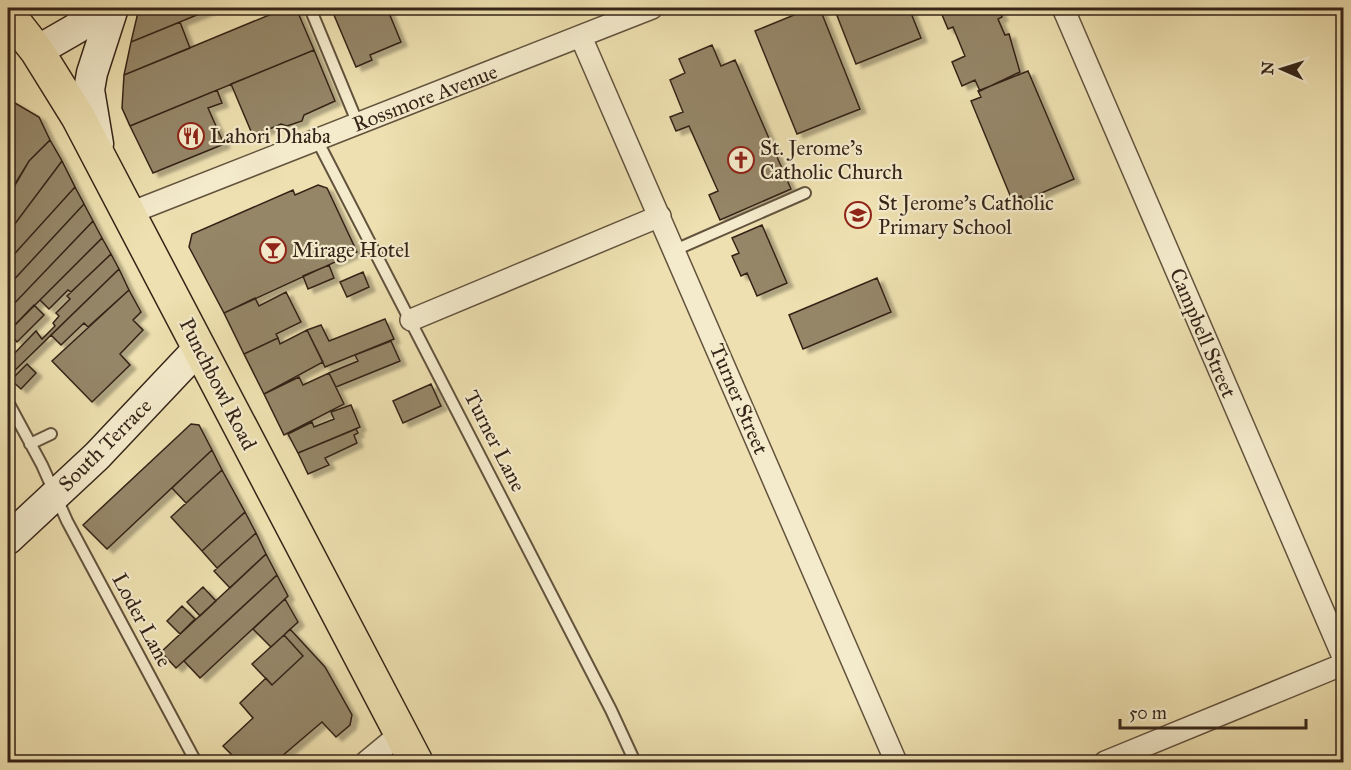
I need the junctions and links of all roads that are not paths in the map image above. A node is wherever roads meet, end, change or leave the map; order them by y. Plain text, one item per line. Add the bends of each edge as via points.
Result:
1 (94, 8) edge
2 (113, 8) edge
3 (310, 8) edge
4 (652, 8) edge
5 (1063, 8) edge
6 (8, 14) edge
7 (581, 37) junction
8 (36, 51) junction
9 (358, 124) junction
10 (317, 140) junction
11 (102, 161) junction
12 (805, 193) dead end
13 (130, 213) junction
14 (660, 216) junction
15 (675, 250) junction
16 (411, 320) junction
17 (199, 348) junction
18 (8, 402) edge
19 (51, 434) dead end
20 (30, 444) junction
21 (56, 494) junction
22 (8, 539) edge
23 (1344, 659) edge
24 (1344, 664) edge
25 (401, 733) junction
26 (196, 762) edge
27 (366, 762) edge
28 (416, 762) edge
29 (635, 762) edge
30 (896, 762) edge
31 (1105, 762) edge

1 - 8 street via 77,28
2 - 11 street via 89,90
3 - 9 lane
4 - 7 street, Rossmore Avenue
5 - 23 street, Campbell Street
6 - 8 main road, Punchbowl Road
7 - 9 street, Rossmore Avenue
7 - 14 street, Turner Street
8 - 11 main road, Punchbowl Road
9 - 10 street, Rossmore Avenue
10 - 13 street, Rossmore Avenue
10 - 16 lane, Turner Lane
11 - 13 main road, Punchbowl Road
12 - 15 lane
13 - 17 main road, Punchbowl Road
14 - 15 street, Turner Street
14 - 16 street
15 - 30 street, Turner Street
16 - 29 lane, Turner Lane
17 - 21 street, South Terrace
17 - 25 main road, Punchbowl Road
18 - 20 lane, Loder Lane
19 - 20 lane
20 - 21 lane, Loder Lane
21 - 22 street, South Terrace
21 - 26 lane, Loder Lane
24 - 31 street
25 - 27 street
25 - 28 main road, Punchbowl Road

